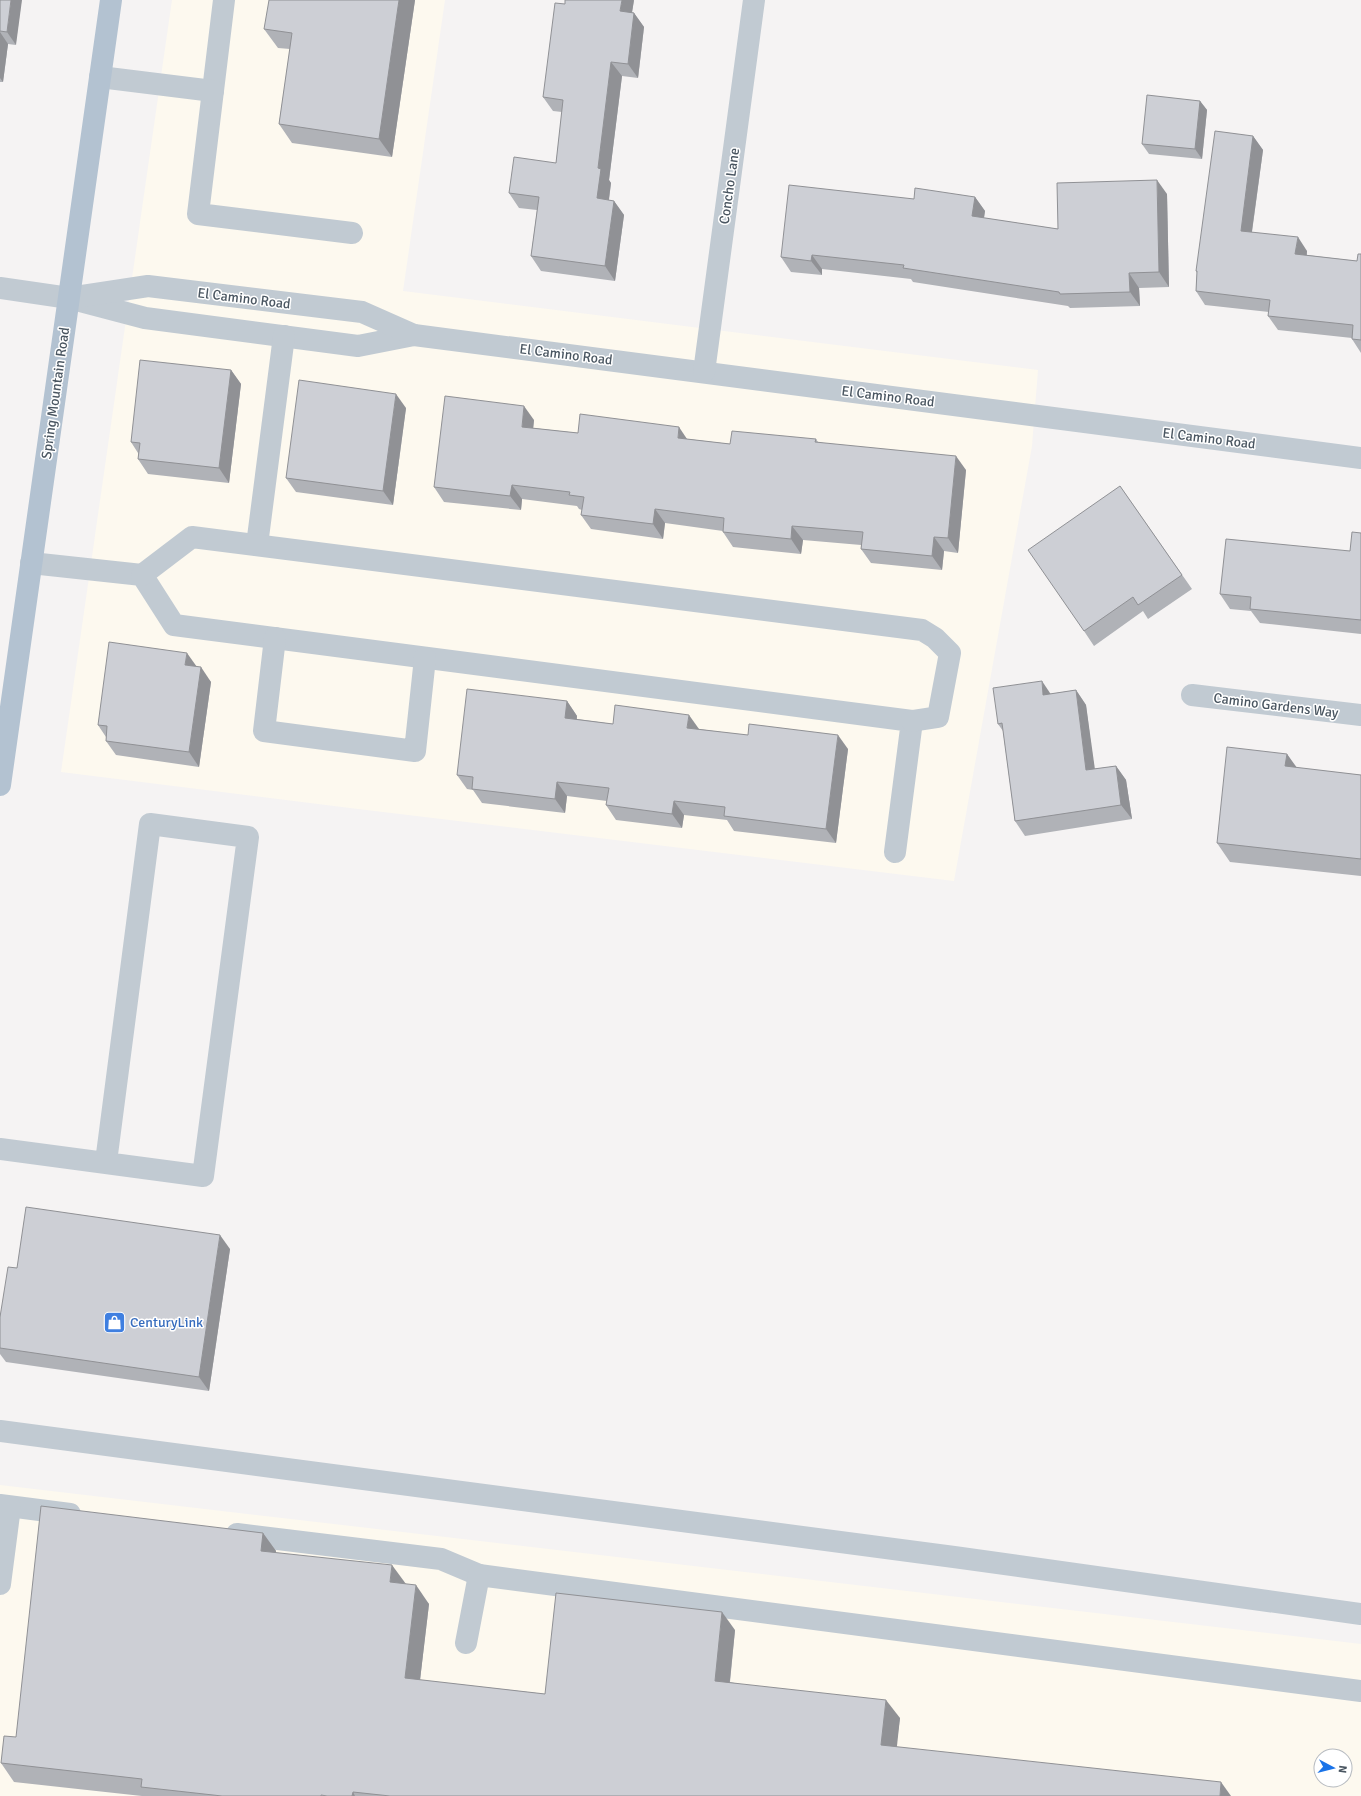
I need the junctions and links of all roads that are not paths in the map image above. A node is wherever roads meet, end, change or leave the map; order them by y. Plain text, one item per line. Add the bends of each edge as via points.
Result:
1 (111, 0) edge
2 (224, 0) edge
3 (754, 0) edge
4 (100, 77) junction
5 (213, 91) junction
6 (352, 233) dead end
7 (0, 288) edge
8 (69, 298) junction
9 (414, 335) junction
10 (284, 336) junction
11 (704, 372) junction
12 (1361, 458) edge
13 (257, 545) junction
14 (31, 563) junction
15 (142, 576) junction
16 (275, 638) junction
17 (425, 658) junction
18 (1192, 695) dead end
19 (1361, 715) edge
20 (912, 722) junction
21 (0, 785) edge
22 (895, 852) dead end
23 (0, 1149) edge
24 (106, 1162) junction
25 (0, 1431) edge
26 (5, 1506) edge
27 (88, 1516) edge
28 (214, 1531) edge
29 (480, 1575) junction
30 (0, 1584) edge
31 (1361, 1614) edge
32 (466, 1643) dead end
33 (1361, 1691) edge

1 - 4 main road, Spring Mountain Road
2 - 5 street
3 - 11 street, Concho Lane
4 - 5 street
4 - 8 main road, Spring Mountain Road
5 - 6 street via 198,214
7 - 8 street, El Camino Road
8 - 9 street, El Camino Road via 148,286 362,312
8 - 10 street, El Camino Road via 145,318
8 - 14 main road, Spring Mountain Road
9 - 10 street, El Camino Road via 358,346
9 - 11 street, El Camino Road
10 - 13 street
11 - 12 street, El Camino Road
13 - 15 street via 192,537
13 - 20 street via 922,630 935,638 950,653 938,717
14 - 15 street
14 - 21 main road, Spring Mountain Road
15 - 16 street via 174,625
16 - 17 street
16 - 17 street via 264,731 415,751
17 - 20 street
18 - 19 street, Camino Gardens Way
20 - 22 street
23 - 24 street
24 - 24 street via 203,1176 248,837 150,824
25 - 31 street via 954,1557
26 - 27 street
26 - 30 street
28 - 29 street via 441,1559
29 - 32 street
29 - 33 street

